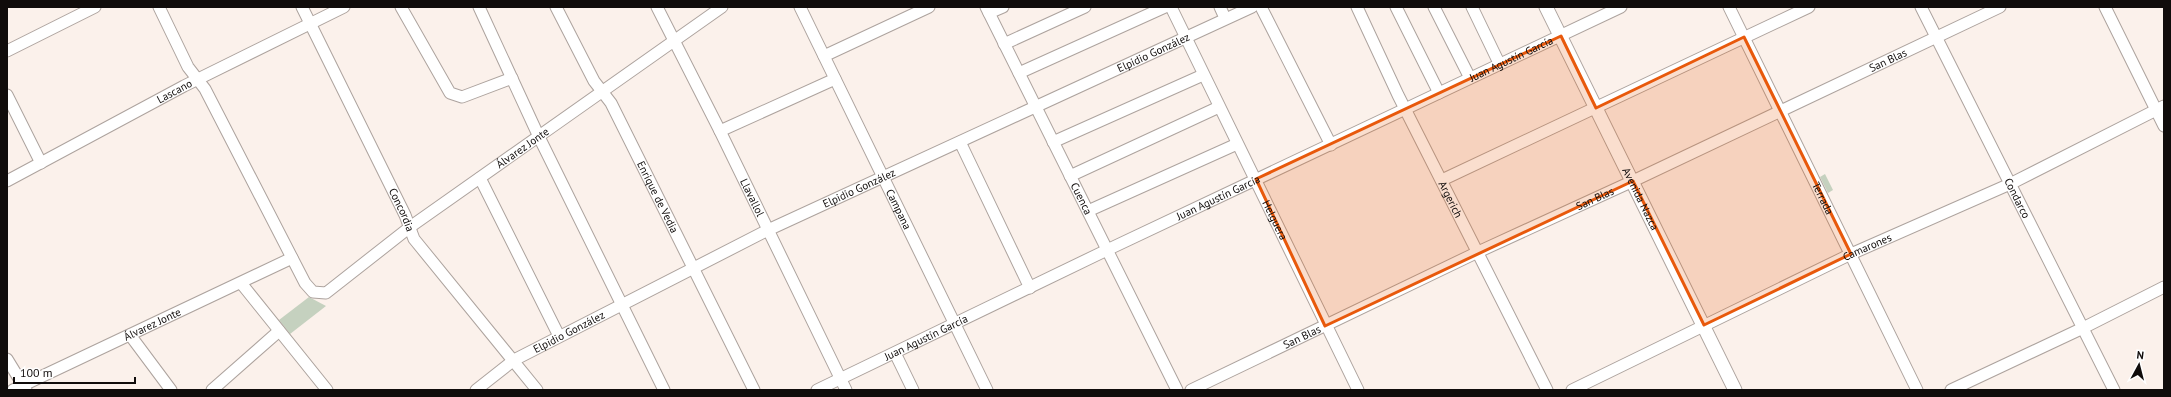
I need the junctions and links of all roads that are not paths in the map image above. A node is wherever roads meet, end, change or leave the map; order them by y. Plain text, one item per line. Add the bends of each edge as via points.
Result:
1 (96, 7) edge
2 (159, 7) edge
3 (302, 7) edge
4 (344, 7) edge
5 (401, 7) edge
6 (479, 7) edge
7 (556, 7) edge
8 (657, 7) edge
9 (722, 7) edge
10 (800, 7) edge
11 (929, 7) edge
12 (1003, 7) edge
13 (1085, 7) edge
14 (1164, 7) edge
15 (1170, 7) edge
16 (1220, 7) edge
17 (1252, 7) edge
18 (1261, 7) edge
19 (1356, 7) edge
20 (1396, 7) edge
21 (1434, 7) edge
22 (1472, 7) edge
23 (1546, 7) edge
24 (1621, 7) edge
25 (1729, 7) edge
26 (1809, 7) edge
27 (1921, 7) edge
28 (2000, 7) edge
29 (2105, 7) edge
30 (988, 10) edge
31 (1226, 18) junction
32 (310, 24) junction
33 (1561, 36) junction
34 (1744, 37) junction
35 (1936, 38) junction
36 (1185, 39) junction
37 (675, 41) junction
38 (1004, 44) junction
39 (7, 51) edge
40 (824, 56) junction
41 (1500, 63) junction
42 (1018, 73) junction
43 (1203, 75) junction
44 (512, 78) junction
45 (1470, 78) junction
46 (198, 79) junction
47 (835, 79) junction
48 (602, 92) junction
49 (1439, 93) junction
50 (7, 95) edge
51 (1035, 107) junction
52 (1219, 107) junction
53 (1596, 108) junction
54 (2160, 108) edge
55 (1405, 109) junction
56 (1779, 111) junction
57 (2164, 126) edge
58 (720, 131) junction
59 (539, 137) junction
60 (960, 142) junction
61 (1053, 142) junction
62 (1237, 144) junction
63 (1331, 145) junction
64 (41, 163) junction
65 (1070, 176) junction
66 (480, 178) junction
67 (883, 178) junction
68 (1256, 179) junction
69 (1442, 180) junction
70 (7, 181) edge
71 (1633, 181) junction
72 (2010, 184) junction
73 (1088, 211) junction
74 (410, 227) junction
75 (768, 230) junction
76 (1107, 250) junction
77 (1478, 252) junction
78 (1851, 254) junction
79 (292, 258) junction
80 (695, 268) junction
81 (241, 283) junction
82 (2164, 287) edge
83 (1030, 288) junction
84 (621, 305) junction
85 (954, 324) junction
86 (1704, 325) junction
87 (1325, 326) junction
88 (2083, 328) junction
89 (279, 331) junction
90 (130, 335) junction
91 (559, 336) junction
92 (895, 353) junction
93 (7, 359) edge
94 (514, 360) junction
95 (840, 379) junction
96 (20, 389) edge
97 (171, 390) edge
98 (212, 390) edge
99 (327, 390) edge
100 (476, 390) edge
101 (537, 390) edge
102 (664, 390) edge
103 (754, 390) edge
104 (817, 390) edge
105 (846, 390) edge
106 (913, 390) edge
107 (987, 390) edge
108 (1177, 390) edge
109 (1191, 390) edge
110 (1358, 390) edge
111 (1547, 390) edge
112 (1572, 390) edge
113 (1735, 390) edge
114 (1916, 390) edge
115 (1951, 390) edge
116 (2114, 390) edge

1 - 39 street
2 - 46 street via 188,66
3 - 32 street, Concordia
4 - 32 street, Lascano
5 - 44 street via 450,93 462,97
6 - 44 street
7 - 48 street, Enrique de Vedia
8 - 37 street, Llavallol
9 - 37 street, Álvarez Jonte
10 - 40 street, Campana
11 - 40 street
12 - 30 street
13 - 38 street
14 - 42 street
15 - 36 street, Helguera
16 - 31 street
17 - 31 street, Elpidio González
18 - 63 street
19 - 55 street, Argerich
20 - 49 street
21 - 45 street
22 - 41 street
23 - 33 main road, Avenida Nazca
24 - 33 street, Juan Agustín García
25 - 34 street, Terrada
26 - 34 street
27 - 35 street, Condarco
28 - 35 street, San Blas
29 - 54 street
30 - 38 street, Cuenca
31 - 36 street, Elpidio González
32 - 46 street, Lascano
32 - 74 street, Concordia
33 - 41 street, Juan Agustín García
33 - 53 main road, Avenida Nazca
34 - 53 street
34 - 56 street, Terrada
35 - 56 street, San Blas
35 - 72 street, Condarco
36 - 43 street, Helguera
36 - 51 street, Elpidio González
37 - 48 street, Álvarez Jonte
37 - 58 street, Llavallol
38 - 42 street, Cuenca
40 - 47 street, Campana
41 - 45 street, Juan Agustín García
42 - 51 street, Cuenca
43 - 52 street, Helguera
43 - 61 street
44 - 59 street
45 - 49 street, Juan Agustín García
46 - 64 street, Lascano
46 - 79 street
47 - 58 street
47 - 67 street, Campana
48 - 59 street, Álvarez Jonte
48 - 80 street, Enrique de Vedia via 611,103
49 - 55 street, Juan Agustín García
50 - 64 street
51 - 60 street, Elpidio González
51 - 61 street, Cuenca
52 - 62 street, Helguera
52 - 65 street
53 - 69 street
53 - 71 main road, Avenida Nazca
54 - 57 street
54 - 72 street, Camarones
55 - 63 street, Juan Agustín García
55 - 69 street, Argerich
56 - 71 street, San Blas
56 - 78 street, Terrada
58 - 75 street, Llavallol
59 - 66 street, Álvarez Jonte
59 - 84 street
60 - 67 street, Elpidio González
60 - 83 street
61 - 65 street, Cuenca
62 - 68 street, Helguera
62 - 73 street
63 - 68 street, Juan Agustín García
64 - 70 street, Lascano
65 - 73 street, Cuenca
66 - 74 street, Álvarez Jonte
66 - 91 street
67 - 75 street, Elpidio González
67 - 85 street, Campana
68 - 76 street, Juan Agustín García
68 - 87 street, Helguera
69 - 77 street, Argerich
71 - 77 street, San Blas
71 - 86 main road, Avenida Nazca
72 - 78 street, Camarones
72 - 88 street, Condarco
73 - 76 street, Cuenca
74 - 79 street, Álvarez Jonte via 326,293 313,292 309,289
74 - 94 street, Concordia via 414,240
75 - 80 street, Elpidio González
75 - 95 street, Llavallol
76 - 83 street, Juan Agustín García
76 - 108 street, Cuenca
77 - 87 street, San Blas
77 - 111 street, Argerich
78 - 86 street, Camarones
78 - 114 street, Terrada
79 - 81 street, Álvarez Jonte
80 - 84 street, Elpidio González
80 - 103 street, Enrique de Vedia
81 - 89 street
81 - 90 street, Álvarez Jonte
82 - 88 street
83 - 85 street, Juan Agustín García
84 - 91 street, Elpidio González
84 - 102 street
85 - 92 street, Juan Agustín García
85 - 107 street, Campana
86 - 112 street, Camarones
86 - 113 main road, Avenida Nazca
87 - 109 street, San Blas
87 - 110 street, Helguera
88 - 115 street
88 - 116 street, Condarco
89 - 98 street
89 - 99 street
90 - 96 street, Álvarez Jonte
90 - 97 street
91 - 94 street, Elpidio González
92 - 95 street, Juan Agustín García
92 - 106 street
93 - 96 street
94 - 100 street, Elpidio González
94 - 101 street, Concordia
95 - 104 street, Juan Agustín García
95 - 105 street, Llavallol

